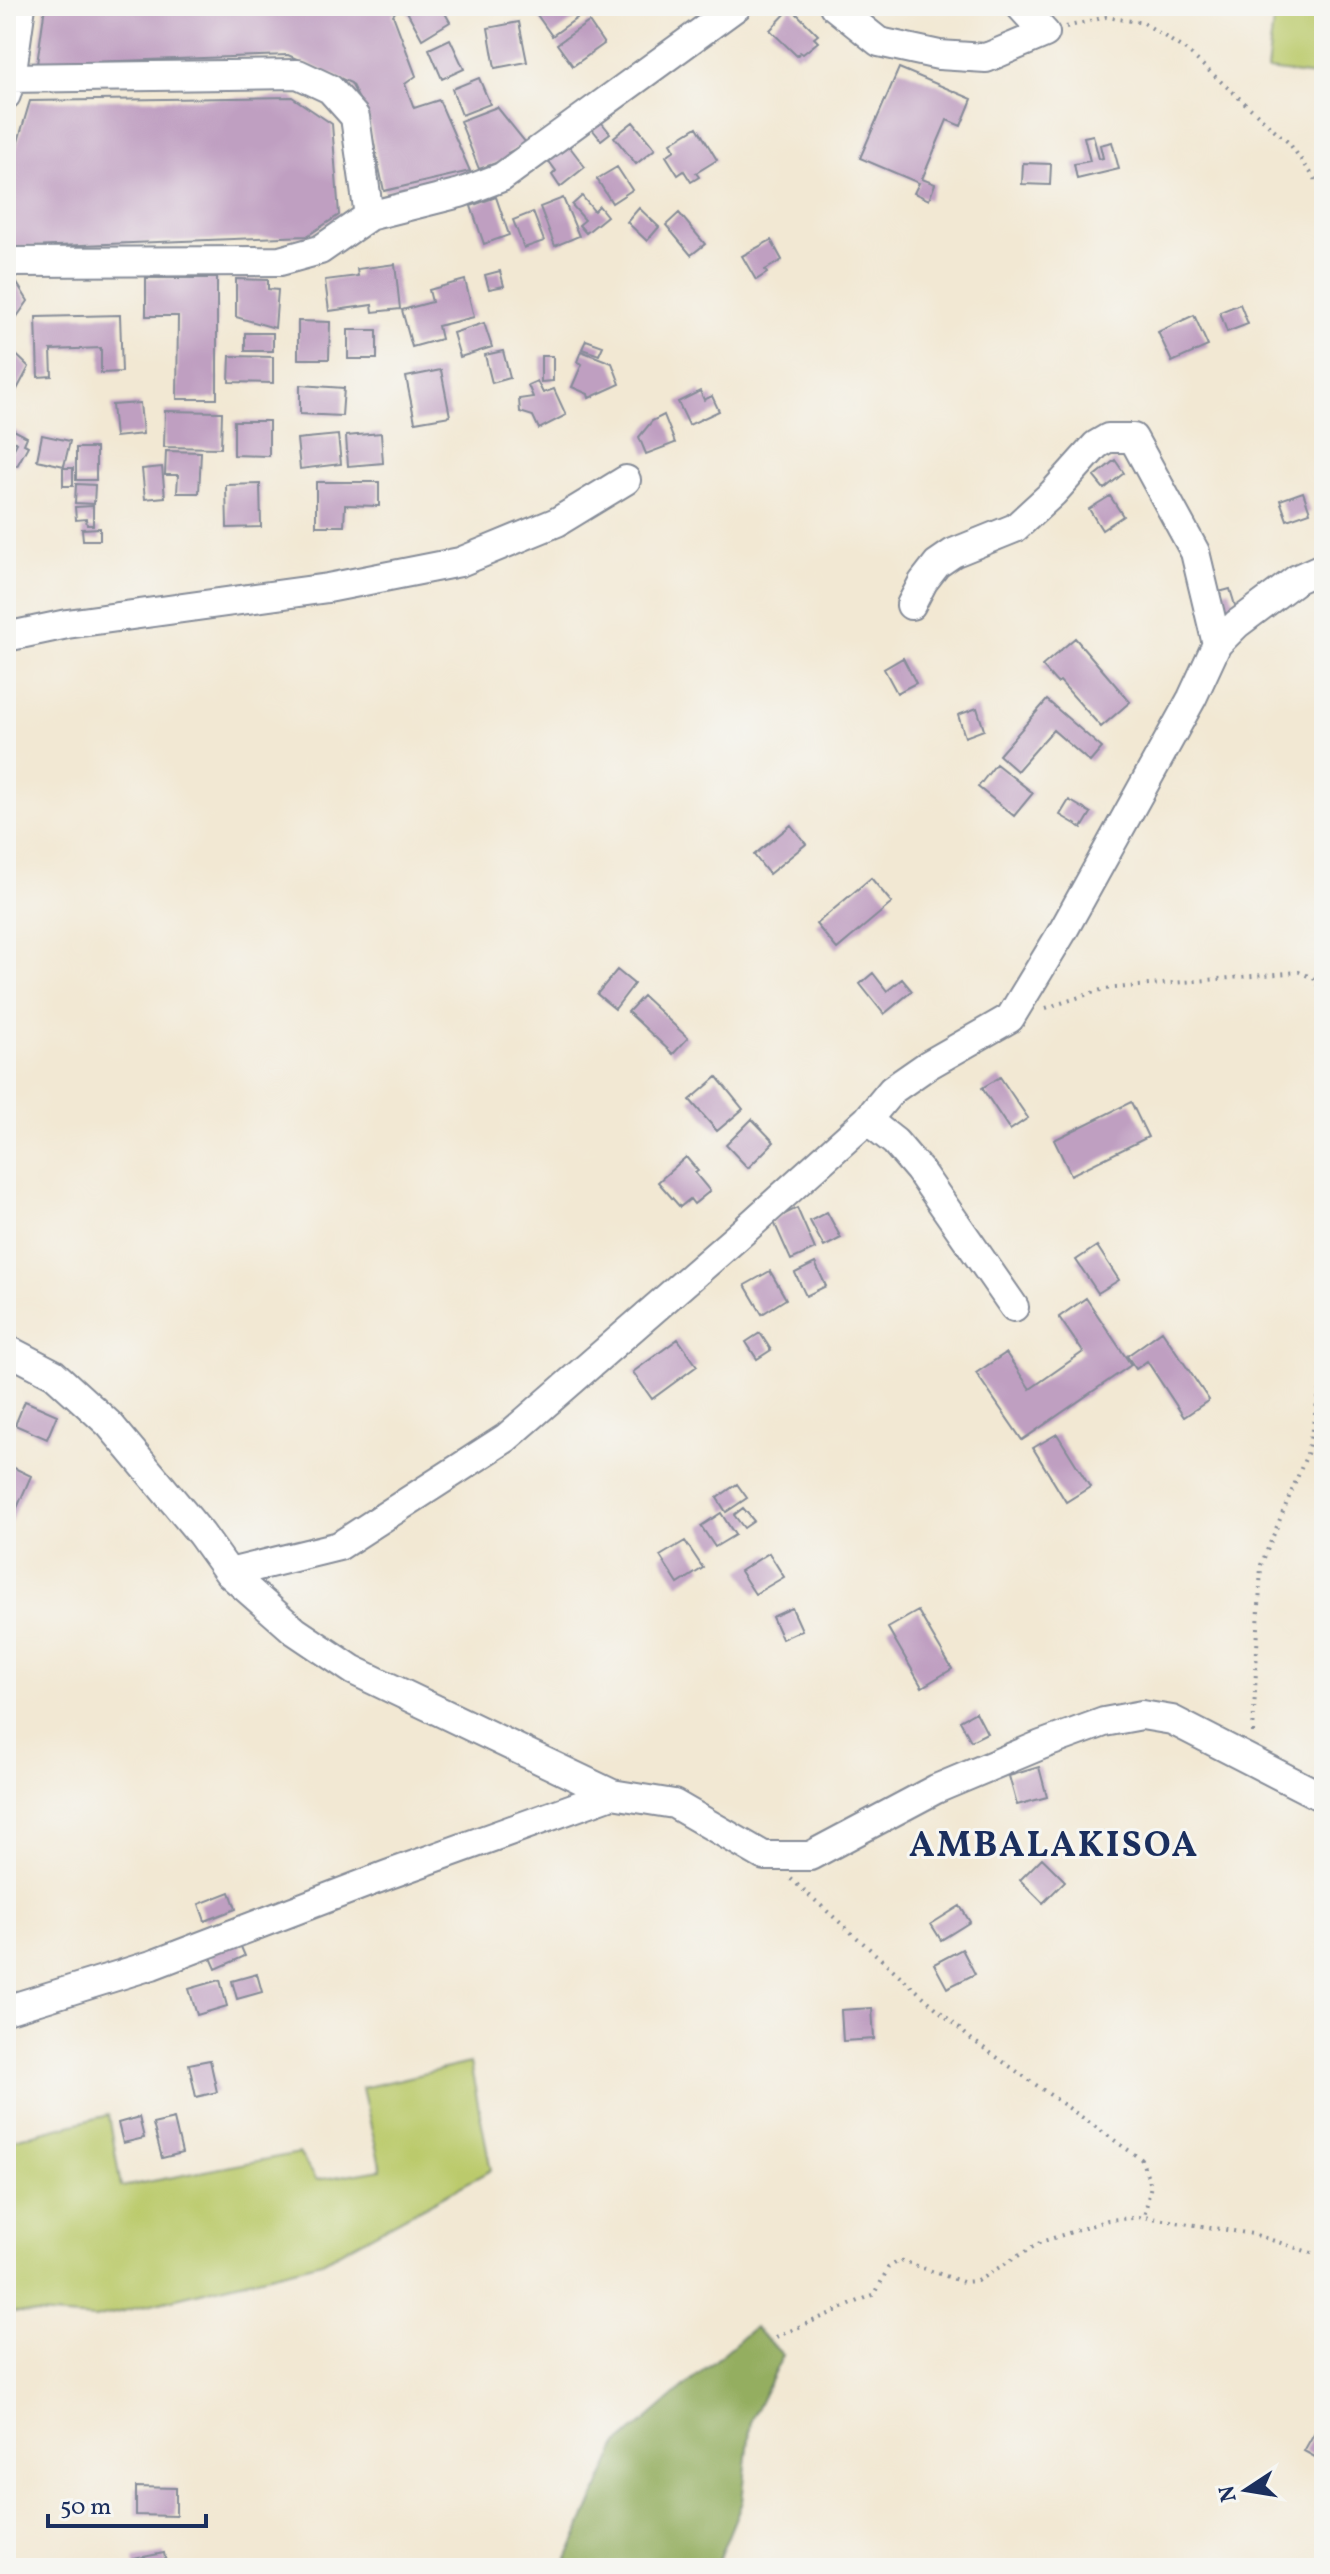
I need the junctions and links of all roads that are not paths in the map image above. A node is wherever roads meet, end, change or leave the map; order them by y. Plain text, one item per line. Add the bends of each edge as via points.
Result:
1 (21, 6) edge
2 (737, 6) edge
3 (834, 6) edge
4 (1020, 6) edge
5 (8, 83) edge
6 (369, 216) junction
7 (6, 262) edge
8 (626, 480) dead end
9 (1324, 567) edge
10 (911, 605) dead end
11 (6, 637) edge
12 (1217, 644) junction
13 (867, 1120) junction
14 (1014, 1307) dead end
15 (6, 1349) edge
16 (229, 1573) junction
17 (612, 1794) junction
18 (1324, 1798) edge
19 (6, 2010) edge

1 - 5 street
2 - 6 street via 502,177
3 - 4 street via 879,42 986,58 1045,33
5 - 6 street via 298,74 330,89 355,117
6 - 7 street via 320,250 280,261
8 - 11 street via 557,522 460,562 328,588
9 - 12 street via 1297,579
10 - 12 street via 937,564 1015,528 1096,445 1108,438 1133,438 1195,552
12 - 13 street via 1192,698 1010,1018 892,1090
13 - 14 street via 919,1170
13 - 16 street via 506,1438 339,1546
15 - 16 street via 54,1374 110,1425
16 - 17 street via 295,1631 353,1670
17 - 18 street via 674,1804 764,1856 810,1856 936,1789 1104,1722 1142,1715 1172,1720
17 - 19 street via 152,1965

